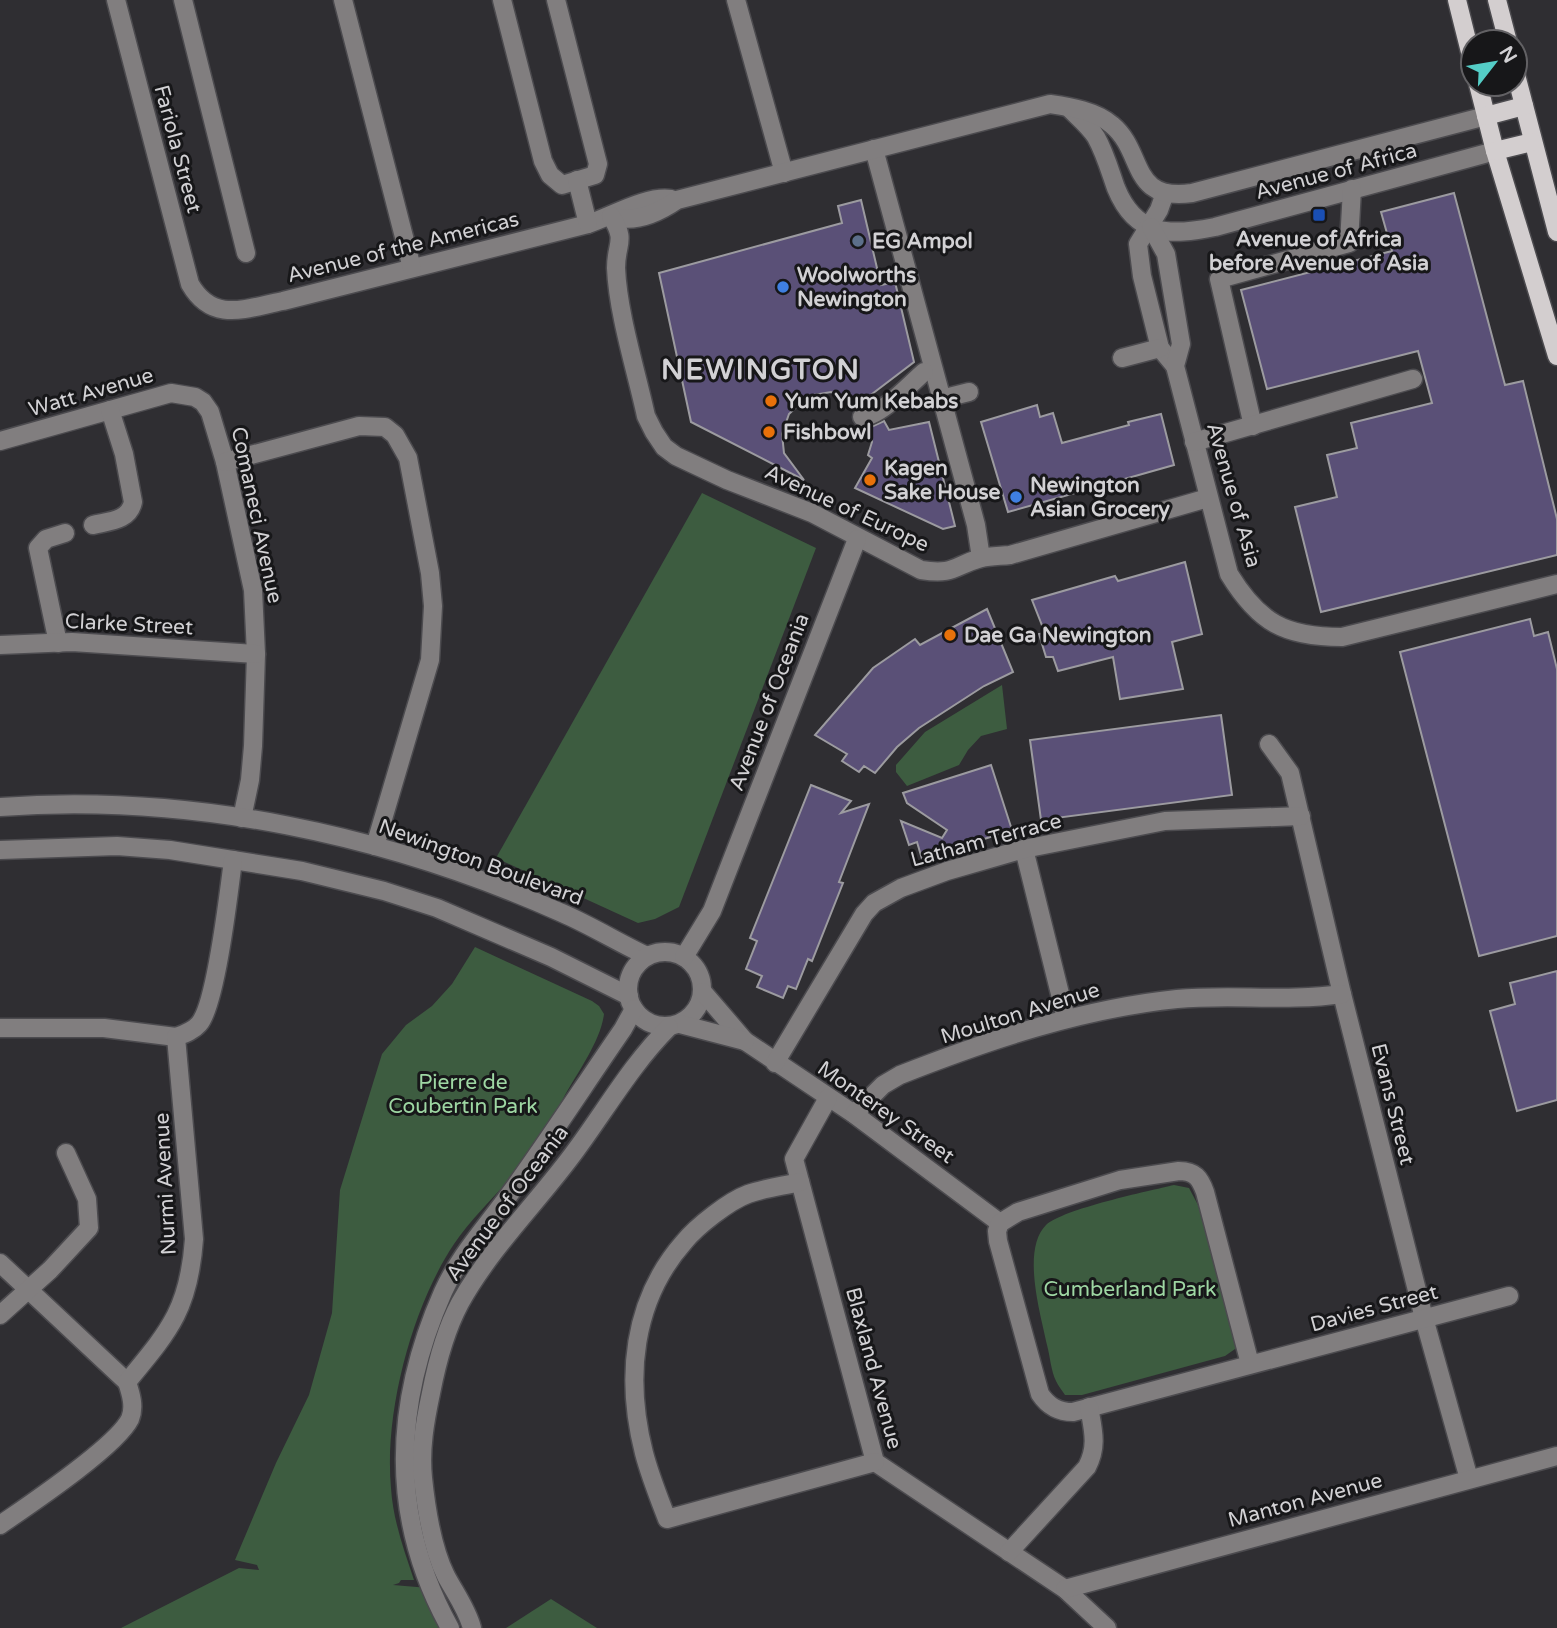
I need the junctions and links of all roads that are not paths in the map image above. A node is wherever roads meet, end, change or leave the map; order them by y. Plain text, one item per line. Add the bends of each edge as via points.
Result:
1 (116, 0) edge
2 (183, 0) edge
3 (343, 0) edge
4 (502, 0) edge
5 (556, 0) edge
6 (736, 0) edge
7 (1457, 0) edge
8 (1497, 0) edge
9 (1464, 28) edge
10 (1504, 28) edge
11 (1482, 98) edge
12 (1522, 98) edge
13 (1067, 106) junction
14 (1524, 106) junction
15 (1486, 116) junction
16 (1532, 142) junction
17 (874, 149) junction
18 (1495, 151) junction
19 (784, 173) junction
20 (577, 180) junction
21 (1352, 189) junction
22 (1165, 193) junction
23 (677, 200) junction
24 (611, 216) junction
25 (643, 216) junction
26 (588, 223) junction
27 (1151, 227) junction
28 (1557, 232) edge
29 (621, 242) junction
30 (246, 253) dead end
31 (412, 268) junction
32 (206, 304) joint
33 (1160, 348) junction
34 (1557, 356) edge
35 (1122, 358) dead end
36 (1175, 366) junction
37 (924, 372) dead end
38 (1413, 379) dead end
39 (969, 392) dead end
40 (195, 397) joint
41 (941, 399) junction
42 (110, 410) junction
43 (862, 417) dead end
44 (1253, 426) junction
45 (0, 441) edge
46 (1194, 442) junction
47 (225, 462) junction
48 (1208, 498) junction
49 (93, 525) dead end
50 (65, 533) dead end
51 (857, 538) junction
52 (981, 558) junction
53 (1557, 584) edge
54 (58, 643) junction
55 (0, 645) edge
56 (256, 654) junction
57 (1269, 744) dead end
58 (0, 807) edge
59 (1301, 816) junction
60 (242, 818) junction
61 (375, 846) junction
62 (1024, 849) junction
63 (0, 850) edge
64 (233, 860) junction
65 (647, 956) junction
66 (684, 957) junction
67 (703, 992) junction
68 (1342, 994) junction
69 (631, 1003) junction
70 (1066, 1018) junction
71 (674, 1025) junction
72 (0, 1028) edge
73 (176, 1037) junction
74 (745, 1041) junction
75 (775, 1063) junction
76 (828, 1098) junction
77 (854, 1114) junction
78 (66, 1153) dead end
79 (800, 1182) junction
80 (1000, 1223) junction
81 (0, 1263) edge
82 (27, 1290) junction
83 (1509, 1296) dead end
84 (0, 1315) edge
85 (1424, 1318) junction
86 (1250, 1364) junction
87 (127, 1382) junction
88 (1089, 1407) junction
89 (1557, 1456) edge
90 (875, 1462) junction
91 (1469, 1479) junction
92 (0, 1525) edge
93 (1009, 1552) junction
94 (1065, 1589) junction
95 (450, 1628) edge
96 (472, 1628) edge
97 (1107, 1628) edge

1 - 32 street, Fariola Street via 185,268 190,284
2 - 30 street
3 - 31 street
4 - 20 street via 543,161 562,185
5 - 20 street via 598,164 595,175
6 - 19 street
7 - 9 main road
8 - 10 main road
11 - 15 main road
12 - 14 main road
13 - 17 street, Avenue of the Americas via 1035,106
13 - 22 street, Avenue of the Americas via 1114,126 1144,178
13 - 27 street via 1096,138 1127,209 1140,224
14 - 15 main road, Avenue of Africa
14 - 16 main road
15 - 18 main road
15 - 22 street, Avenue of Africa via 1192,193
16 - 18 main road, Avenue of Africa
16 - 28 main road
17 - 19 street, Avenue of the Americas
17 - 41 street
18 - 21 street, Avenue of Africa
18 - 34 main road
19 - 23 street, Avenue of the Americas
20 - 26 street
21 - 27 street, Avenue of Africa via 1193,232
21 - 44 street via 1349,243 1219,279
22 - 27 street, Avenue of Asia
23 - 24 street, Avenue of the Americas via 664,198 629,206
23 - 25 street, Avenue of the Americas
24 - 25 street, Avenue of the Americas via 625,221
24 - 26 street, Avenue of the Americas
24 - 29 street, Avenue of Europe
25 - 29 street
26 - 31 street, Avenue of the Americas
27 - 33 street, Avenue of Asia via 1138,244
27 - 36 street, Avenue of Asia via 1166,254 1181,344
29 - 51 street, Avenue of Europe via 617,285 646,416 664,447
31 - 32 street, Avenue of the Americas via 233,311
33 - 35 street
33 - 36 street, Avenue of Asia
36 - 46 street, Avenue of Asia
37 - 43 street via 879,411
38 - 44 street
39 - 41 street
40 - 42 street, Watt Avenue via 171,393
40 - 47 street, Comaneci Avenue via 210,412
41 - 52 street
42 - 45 street, Watt Avenue
42 - 49 street via 124,454 132,510
44 - 46 street
46 - 48 street, Avenue of Asia
47 - 56 street, Comaneci Avenue via 253,590
47 - 61 street via 359,426 385,427 396,435 408,457 430,573 433,636
48 - 52 street, Avenue of Europe via 1010,555
48 - 53 street, Avenue of Asia via 1229,574 1244,598 1283,629 1312,637 1342,638
50 - 54 street via 46,539 38,548
51 - 52 street, Avenue of Europe via 921,570 942,573
51 - 66 street, Avenue of Oceania via 712,911
54 - 55 street, Clarke Street
54 - 56 street, Clarke Street
56 - 60 street, Comaneci Avenue via 250,780
57 - 59 street, Evans Street via 1290,773
58 - 60 street, Newington Boulevard via 128,805
59 - 62 street, Latham Terrace via 1165,821
59 - 68 street, Evans Street
60 - 61 street, Newington Boulevard
61 - 65 street, Newington Boulevard via 562,913
62 - 70 street
62 - 75 street, Latham Terrace via 893,891 874,903
63 - 64 street via 117,846
64 - 69 street via 302,871 437,908 551,957
64 - 73 street via 205,1016 192,1031
65 - 66 street via 666,952
65 - 69 street via 628,984
66 - 67 street via 700,976
67 - 71 street via 696,1011
67 - 74 street, Monterey Street
68 - 70 street, Moulton Avenue via 1312,999 1179,999
68 - 85 street, Evans Street
69 - 71 street via 649,1023
69 - 95 street, Avenue of Oceania via 623,1029 470,1245 444,1290 425,1340 411,1392 404,1475 421,1564
70 - 77 street, Moulton Avenue via 900,1075
71 - 74 street, Monterey Street
71 - 96 street, Avenue of Oceania via 646,1050 575,1152 478,1276 457,1310 439,1356 425,1421 423,1478 442,1564
72 - 73 street via 104,1028
73 - 87 street, Nurmi Avenue via 193,1259 182,1305 167,1333
74 - 75 street, Monterey Street
75 - 76 street, Monterey Street
76 - 77 street, Monterey Street
76 - 79 street, Blaxland Avenue via 794,1159
77 - 80 street, Monterey Street
78 - 82 street via 87,1199 89,1228
79 - 90 street, Blaxland Avenue
79 - 90 street via 747,1194 704,1222 672,1255 655,1284 642,1315 634,1357 635,1398 645,1455 667,1519
80 - 86 street via 1017,1212 1120,1180 1178,1171 1196,1175 1205,1192
80 - 88 street, Davies Street via 998,1241 1040,1394 1063,1412
81 - 82 street
82 - 84 street
82 - 87 street
83 - 85 street, Davies Street
85 - 86 street, Davies Street
85 - 91 street, Evans Street
86 - 88 street, Davies Street
87 - 92 street via 132,1411 121,1432
88 - 93 street via 1095,1439 1091,1460
89 - 91 street, Manton Avenue
90 - 93 street, Blaxland Avenue
91 - 94 street, Manton Avenue
93 - 94 street, Blaxland Avenue
94 - 97 street, Blaxland Avenue

